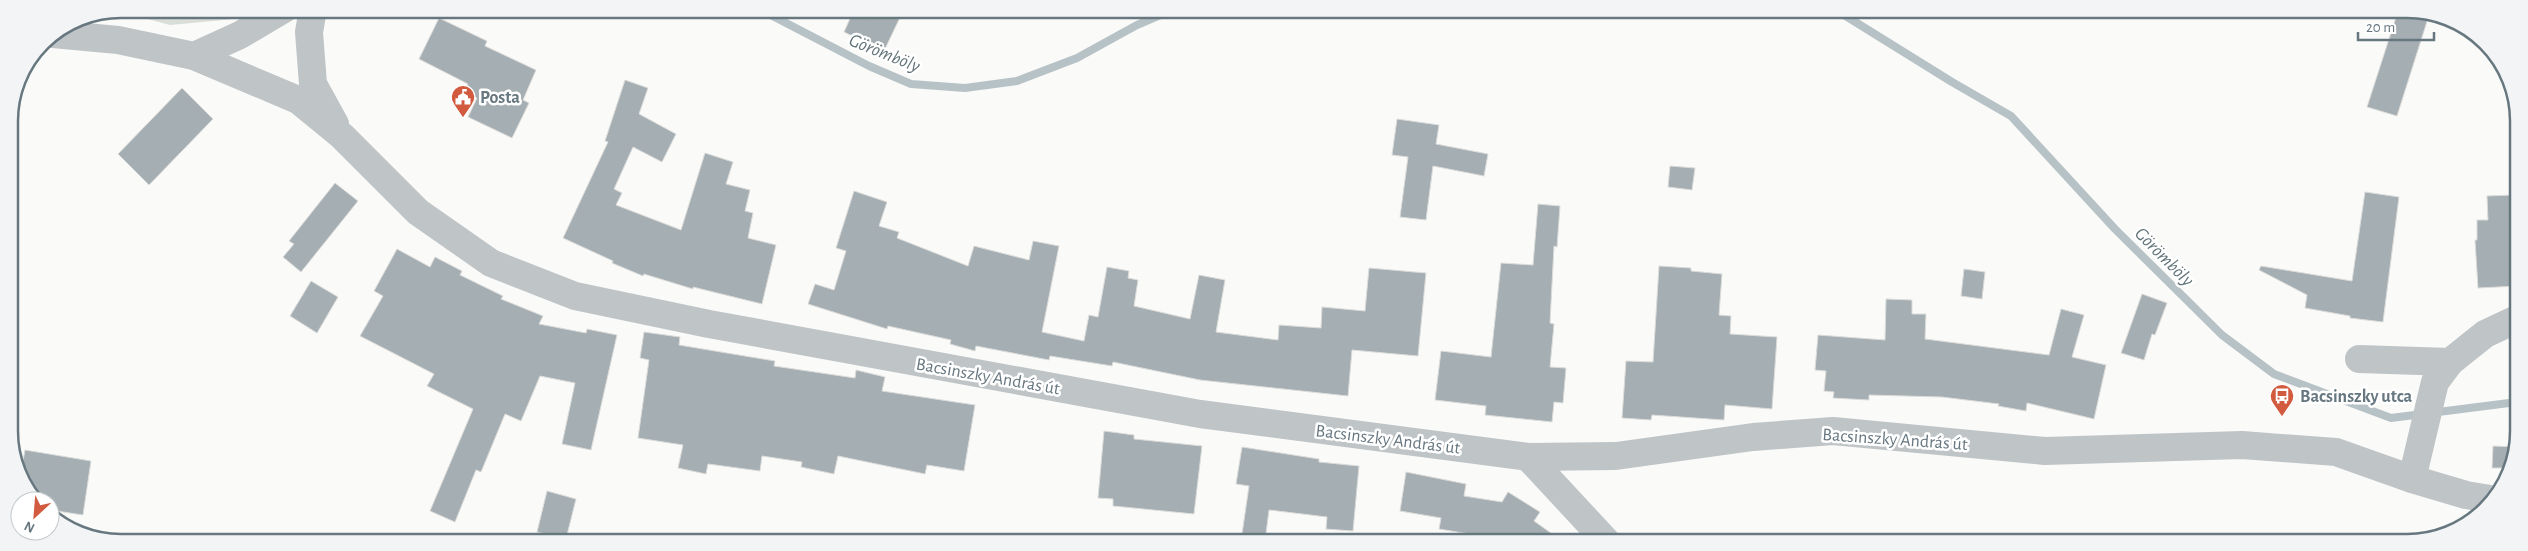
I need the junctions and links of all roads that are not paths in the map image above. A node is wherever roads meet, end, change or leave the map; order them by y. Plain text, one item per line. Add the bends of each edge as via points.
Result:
1 (269, 18) edge
2 (311, 18) edge
3 (63, 35) edge
4 (194, 56) junction
5 (342, 136) junction
6 (2510, 322) edge
7 (2359, 359) dead end
8 (2442, 372) junction
9 (1528, 457) junction
10 (2412, 479) junction
11 (2484, 498) edge
12 (1599, 533) edge

1 - 4 street
2 - 5 street via 309,32 314,84
3 - 4 street via 118,40
4 - 5 street via 298,100
5 - 9 street, Bacsinszky András út via 418,212 491,263 575,296 719,326 1200,414
6 - 8 street via 2486,334
7 - 8 street
8 - 10 street
9 - 10 street, Bacsinszky András út via 1616,456 1754,437 1834,432 2045,451 2242,445 2307,449 2336,452
9 - 12 street
10 - 11 street, Bacsinszky András út

